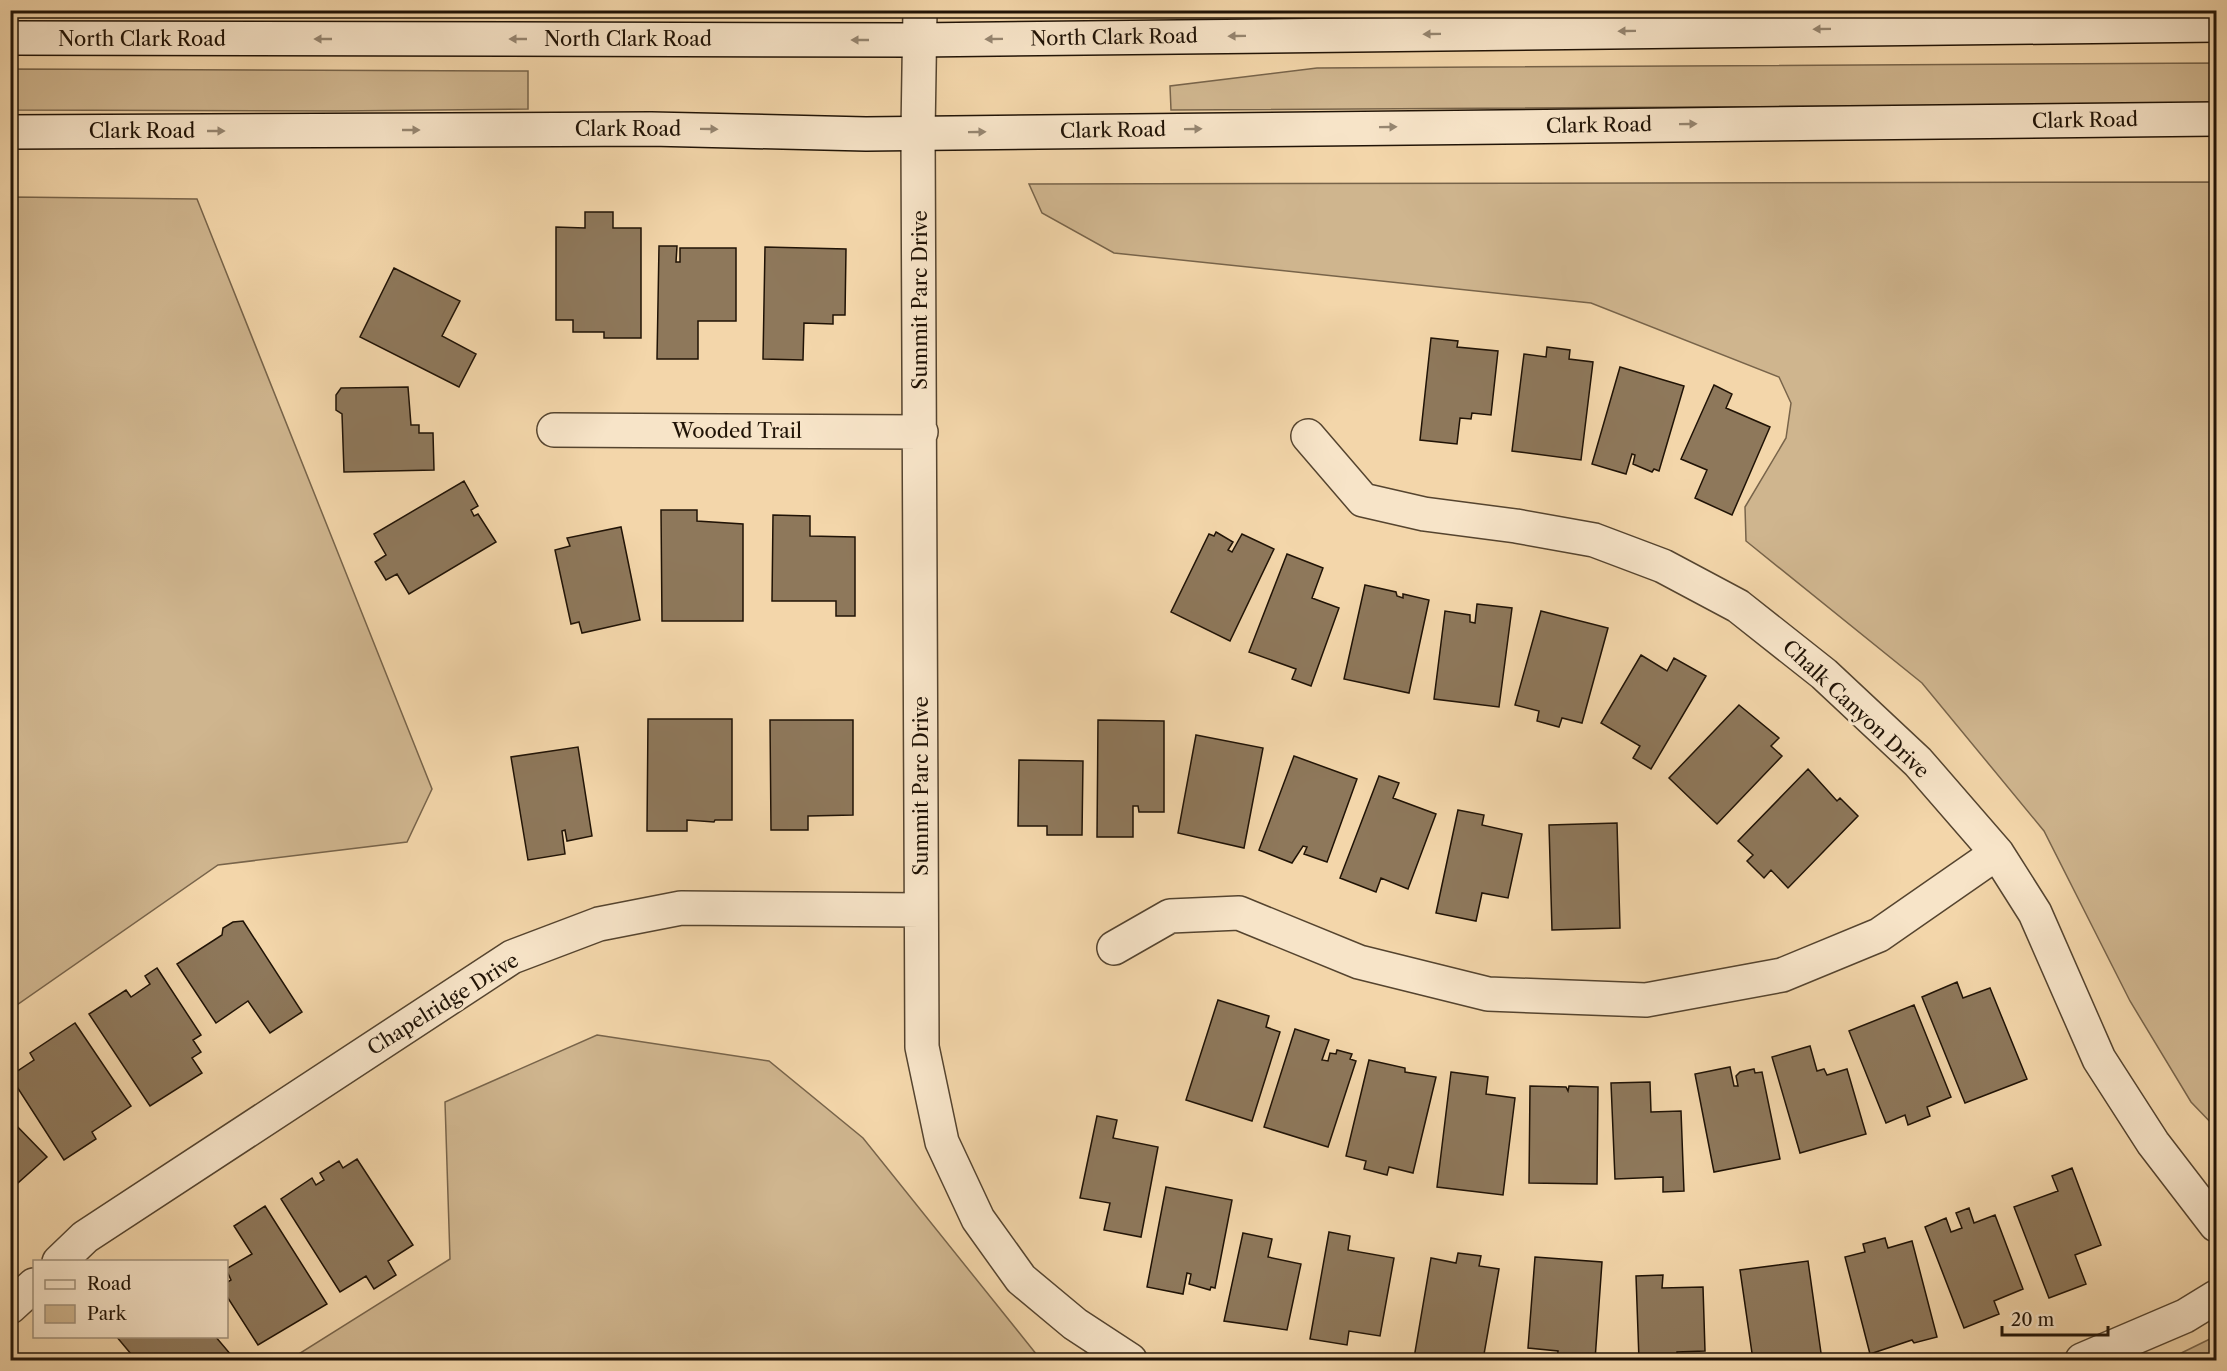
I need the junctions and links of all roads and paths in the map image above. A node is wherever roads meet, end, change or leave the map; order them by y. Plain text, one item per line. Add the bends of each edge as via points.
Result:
1 (919, 25) edge
2 (2217, 25) edge
3 (10, 39) edge
4 (2217, 118) edge
5 (10, 132) edge
6 (918, 132) junction
7 (554, 429) dead end
8 (921, 432) junction
9 (1308, 436) dead end
10 (1997, 853) junction
11 (921, 910) junction
12 (1114, 948) dead end
13 (2217, 1225) edge
14 (61, 1260) edge
15 (33, 1286) edge
16 (2217, 1297) edge
17 (10, 1307) edge
18 (1131, 1360) edge
19 (2082, 1360) edge

2 -> 1 street, North Clark Road
1 -> 3 street, North Clark Road
1 - 6 street, Summit Parc Drive
6 -> 4 street, Clark Road
5 -> 6 street, Clark Road
6 - 8 street, Summit Parc Drive
7 - 8 street, Wooded Trail
8 - 11 street, Summit Parc Drive
9 - 10 street, Chalk Canyon Drive via 1363,500 1424,514 1594,540 1663,566 1738,606 1824,674 1918,762
10 - 12 street via 1879,935 1782,975 1646,1000 1488,994 1359,962 1239,913 1170,916
10 - 13 street, Chalk Canyon Drive via 2035,913 2099,1059 2153,1143
11 - 14 street, Chapelridge Drive via 681,908 599,924 512,957 85,1237
11 - 18 street, Summit Parc Drive via 922,1047 942,1142 978,1219 1021,1280 1075,1324
15 - 17 street
16 - 19 street via 2185,1316

